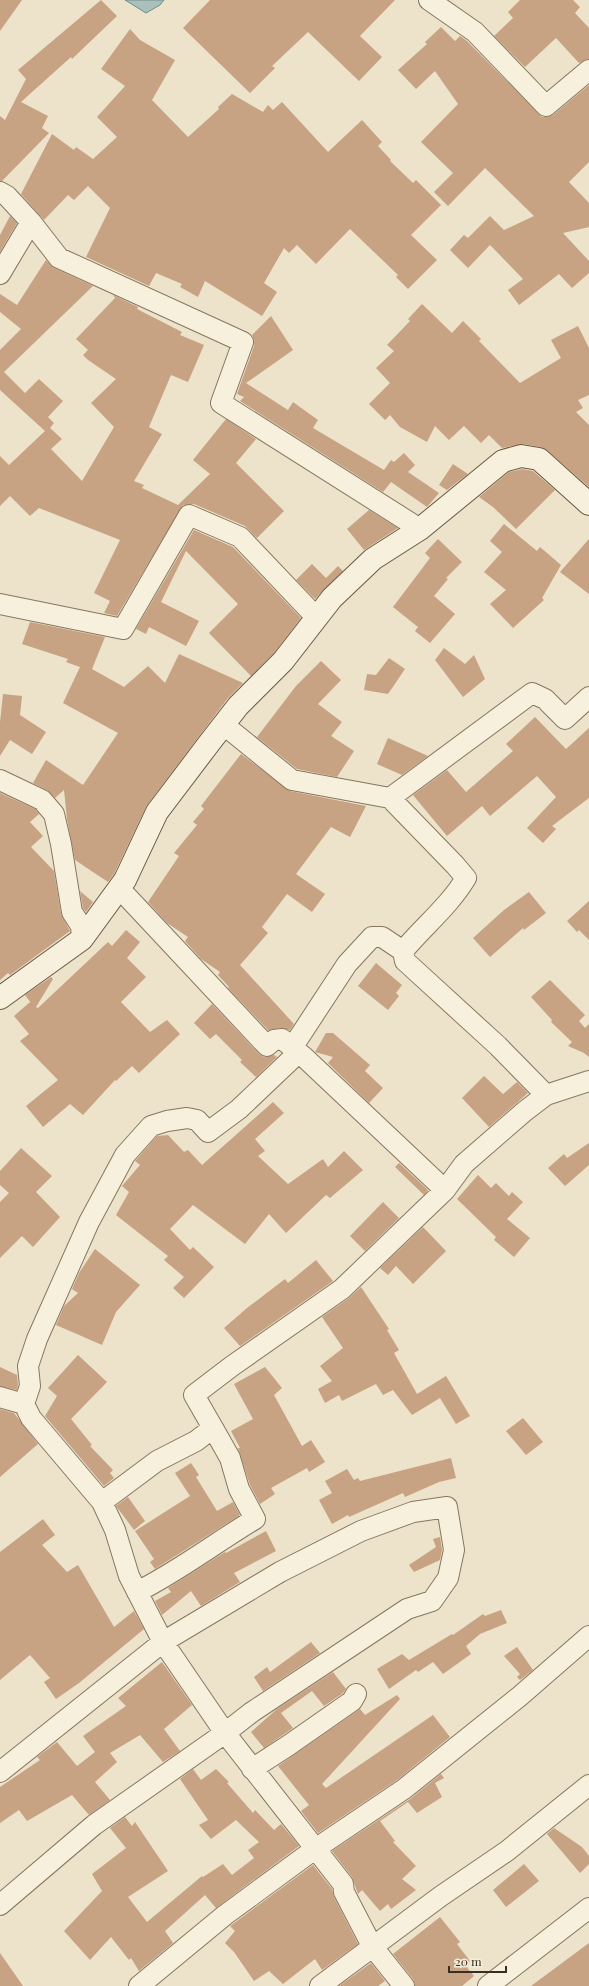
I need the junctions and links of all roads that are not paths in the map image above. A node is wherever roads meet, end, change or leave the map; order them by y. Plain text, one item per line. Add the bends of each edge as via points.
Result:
1 (429, 0) edge
2 (589, 70) edge
3 (0, 192) edge
4 (31, 222) junction
5 (0, 274) edge
6 (589, 504) edge
7 (420, 529) junction
8 (0, 604) edge
9 (316, 618) junction
10 (589, 696) edge
11 (224, 725) junction
12 (0, 780) edge
13 (390, 798) junction
14 (119, 888) junction
15 (82, 939) junction
16 (403, 951) junction
17 (0, 998) edge
18 (295, 1050) junction
19 (589, 1081) edge
20 (546, 1095) junction
21 (445, 1190) junction
22 (0, 1397) edge
23 (24, 1404) junction
24 (213, 1428) junction
25 (102, 1502) junction
26 (137, 1592) junction
27 (589, 1636) edge
28 (163, 1642) junction
29 (356, 1694) dead end
30 (225, 1733) junction
31 (252, 1769) junction
32 (0, 1772) edge
33 (589, 1785) edge
34 (315, 1849) junction
35 (0, 1905) edge
36 (589, 1908) edge
37 (372, 1946) junction
38 (140, 1986) edge
39 (320, 1986) edge
40 (404, 1986) edge
41 (488, 1986) edge

1 - 2 street via 475,32 546,106
3 - 4 street
4 - 5 street
4 - 7 street via 59,258 243,342 221,403
6 - 7 street via 539,459 521,456 503,461
7 - 9 street via 373,560 332,598
8 - 9 street via 123,629 189,515 240,537
9 - 11 street via 283,661 238,706
10 - 13 street via 565,719 545,699 532,694
11 - 13 street via 292,780
11 - 14 street via 157,812
12 - 15 street via 42,800 54,814 62,844 72,912 81,926
13 - 16 street via 466,878 459,890
14 - 15 street
14 - 18 street via 267,1046 274,1040 282,1039
15 - 17 street
16 - 18 street via 382,937 372,937 347,964
16 - 20 street via 405,961 498,1046
18 - 21 street
18 - 23 street via 239,1109 208,1132 197,1120 186,1118 167,1121 151,1126 125,1156 89,1222 37,1339 28,1366 30,1386
19 - 20 street
20 - 21 street via 464,1164
21 - 24 street via 342,1289 194,1395
22 - 23 street
23 - 25 street via 31,1418
24 - 25 street via 196,1441 157,1461
24 - 26 street via 230,1458 239,1489 255,1519 166,1578
25 - 26 street
26 - 28 street
27 - 34 street via 520,1696 404,1788
28 - 30 street
28 - 30 street via 280,1572 361,1531 412,1512 447,1507 454,1550 448,1578 432,1601 407,1609 252,1712
28 - 32 street
29 - 31 street via 346,1705
30 - 31 street
30 - 35 street via 94,1825
31 - 34 street
33 - 37 street via 506,1852
34 - 37 street via 343,1884 344,1892
34 - 38 street via 225,1915
36 - 41 street
37 - 39 street
37 - 40 street

